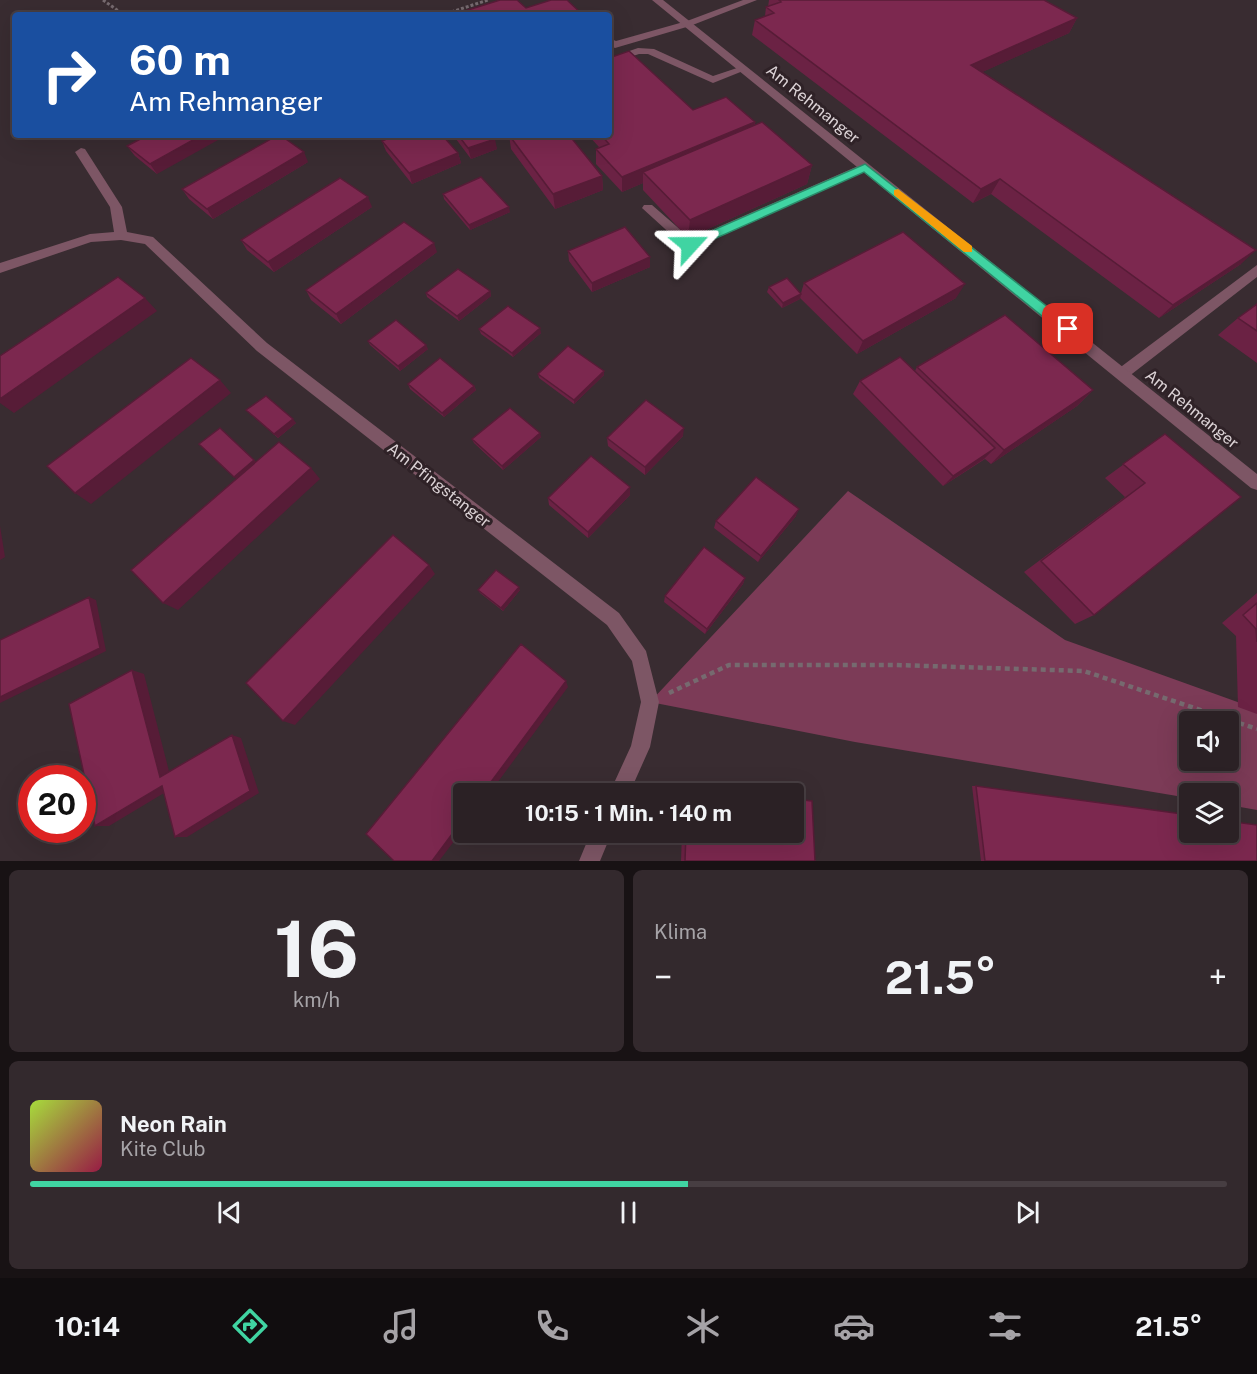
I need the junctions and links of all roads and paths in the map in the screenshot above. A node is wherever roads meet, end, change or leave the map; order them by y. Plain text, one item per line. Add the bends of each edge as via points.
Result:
1 (103, 0) edge
2 (488, 0) edge
3 (657, 0) edge
4 (752, 0) edge
5 (120, 12) edge
6 (450, 12) edge
7 (686, 23) junction
8 (612, 43) edge
9 (612, 60) edge
10 (743, 69) junction
11 (81, 152) dead end
12 (865, 167) junction
13 (648, 208) dead end
14 (121, 236) junction
15 (0, 268) edge
16 (1257, 270) edge
17 (1123, 373) junction
18 (1257, 483) edge
19 (650, 702) junction
20 (1257, 729) edge
21 (624, 783) edge
22 (597, 843) edge
23 (589, 861) edge

1 - 5 path
2 - 6 path
3 - 7 street, Am Rehmanger
4 - 7 street
7 - 8 street
7 - 10 street, Am Rehmanger
9 - 10 street via 651,51 713,80
10 - 12 street, Am Rehmanger
11 - 14 street via 116,207
12 - 13 street via 690,245
12 - 17 street, Am Rehmanger
14 - 15 street, Am Pfingstanger via 90,238
14 - 19 street, Am Pfingstanger via 149,240 262,347 613,619 640,657
16 - 17 street
17 - 18 street, Am Rehmanger
19 - 20 path via 729,665 1084,671
19 - 21 street, Am Pfingstanger via 640,747
22 - 23 street

